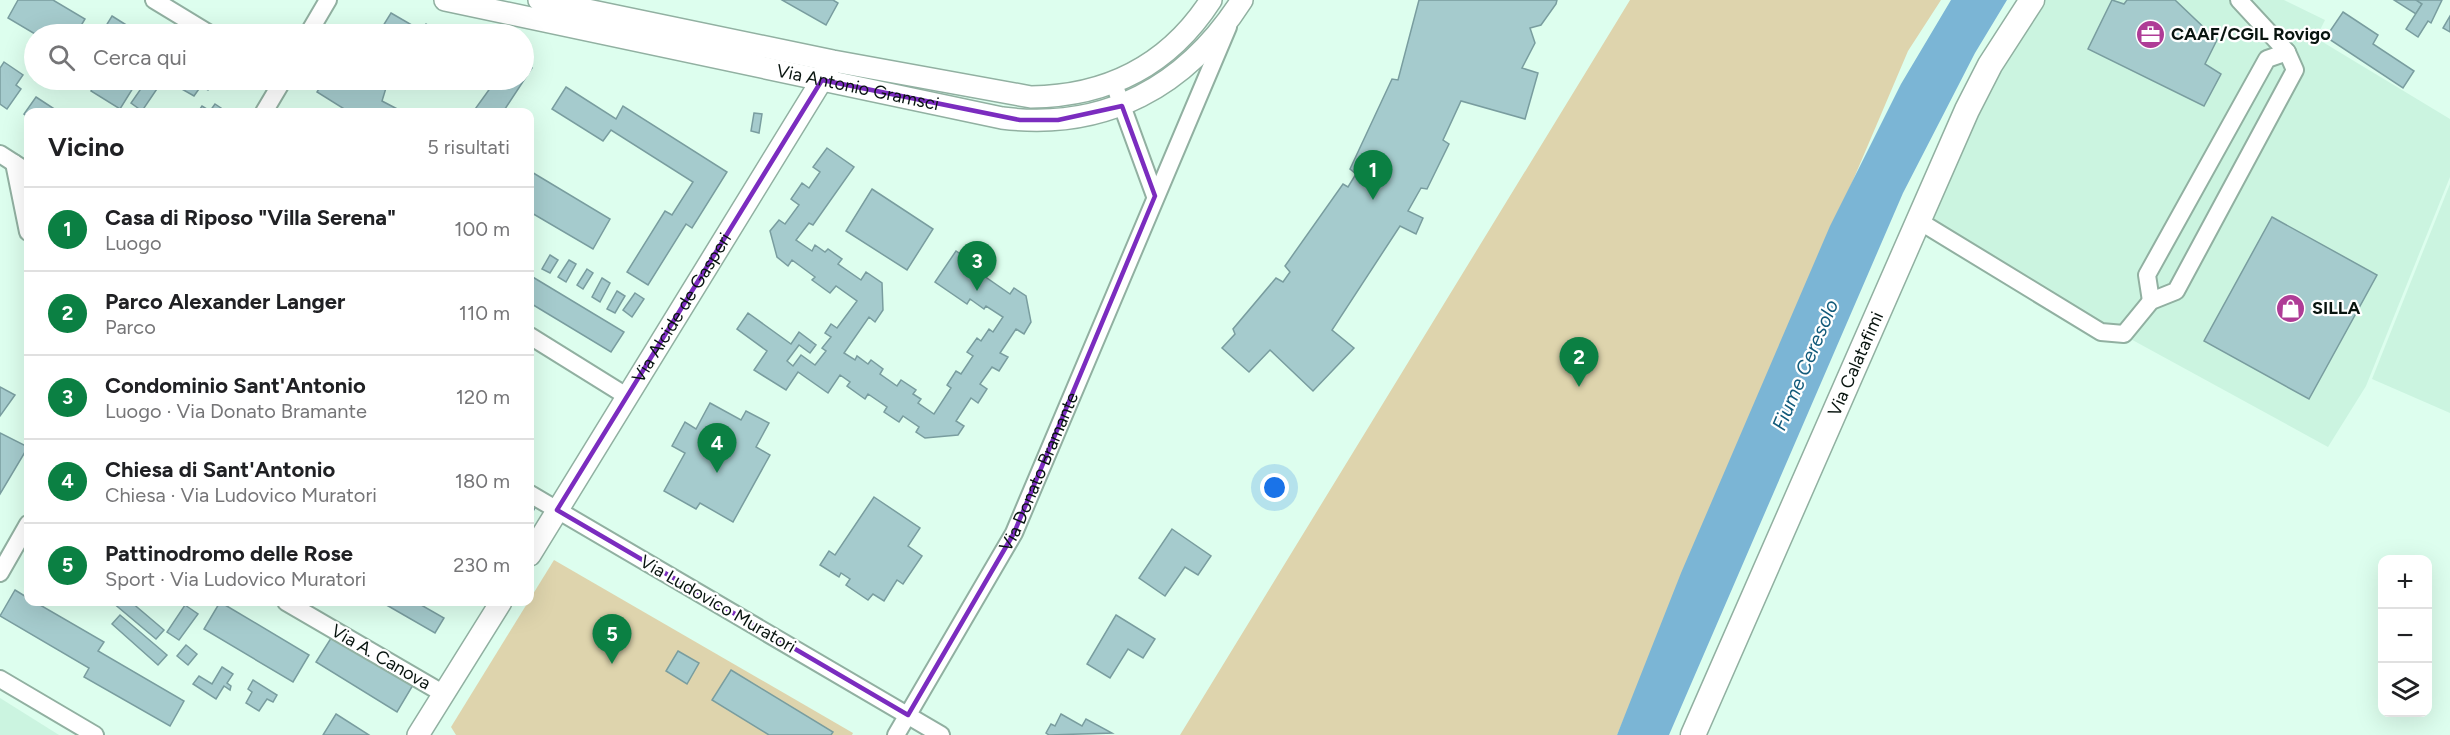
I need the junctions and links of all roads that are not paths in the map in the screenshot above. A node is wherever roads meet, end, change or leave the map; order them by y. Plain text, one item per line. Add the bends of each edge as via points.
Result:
1 (154, 0) edge
2 (328, 0) edge
3 (445, 0) edge
4 (539, 0) edge
5 (2032, 0) edge
6 (2239, 0) edge
7 (1209, 3) edge
8 (1239, 5) edge
9 (194, 24) edge
10 (315, 24) edge
11 (2287, 52) junction
12 (833, 61) junction
13 (822, 80) junction
14 (1114, 83) junction
15 (277, 90) edge
16 (1122, 106) junction
17 (266, 108) edge
18 (7, 158) edge
19 (24, 169) edge
20 (1155, 196) junction
21 (24, 218) edge
22 (1919, 221) junction
23 (2151, 301) junction
24 (534, 338) edge
25 (628, 397) junction
26 (534, 496) edge
27 (557, 510) junction
28 (24, 531) edge
29 (534, 548) edge
30 (0, 573) edge
31 (293, 606) edge
32 (499, 606) edge
33 (0, 679) edge
34 (444, 694) junction
35 (908, 715) junction
36 (95, 735) edge
37 (418, 735) edge
38 (896, 735) edge
39 (941, 735) edge
40 (1693, 735) edge

1 - 9 street
2 - 10 street
3 - 13 street, Via Antonio Gramsci
4 - 12 street, Via Antonio Gramsci
5 - 22 main road, Via Calatafimi via 1990,65
6 - 11 street
7 - 14 street, Via Antonio Gramsci via 1160,57
8 - 16 street, Via Antonio Gramsci via 1214,39 1180,72
8 - 20 street, Via Donato Bramante
11 - 23 street via 2267,59 2147,275
11 - 23 street via 2295,70 2176,291
12 - 13 street, Via Alcide de Gasperi
12 - 14 street, Via Antonio Gramsci via 1015,95 1070,94
13 - 16 street, Via Antonio Gramsci via 1020,120 1058,120
13 - 25 street, Via Alcide de Gasperi
14 - 16 street
15 - 17 street
16 - 20 street
18 - 19 street
18 - 21 street
20 - 35 street, Via Donato Bramante via 1014,533
22 - 23 street via 2101,332 2124,334
22 - 40 main road, Via Calatafimi
24 - 25 street
25 - 27 street, Via Alcide de Gasperi
26 - 27 street, Via Ludovico Muratori
27 - 29 street, Via Alcide de Gasperi
27 - 35 street, Via Ludovico Muratori
28 - 30 street
31 - 34 street, Via A. Canova
32 - 34 street
33 - 36 street
34 - 37 street
35 - 38 street, Via Donato Bramante
35 - 39 street, Via Ludovico Muratori

